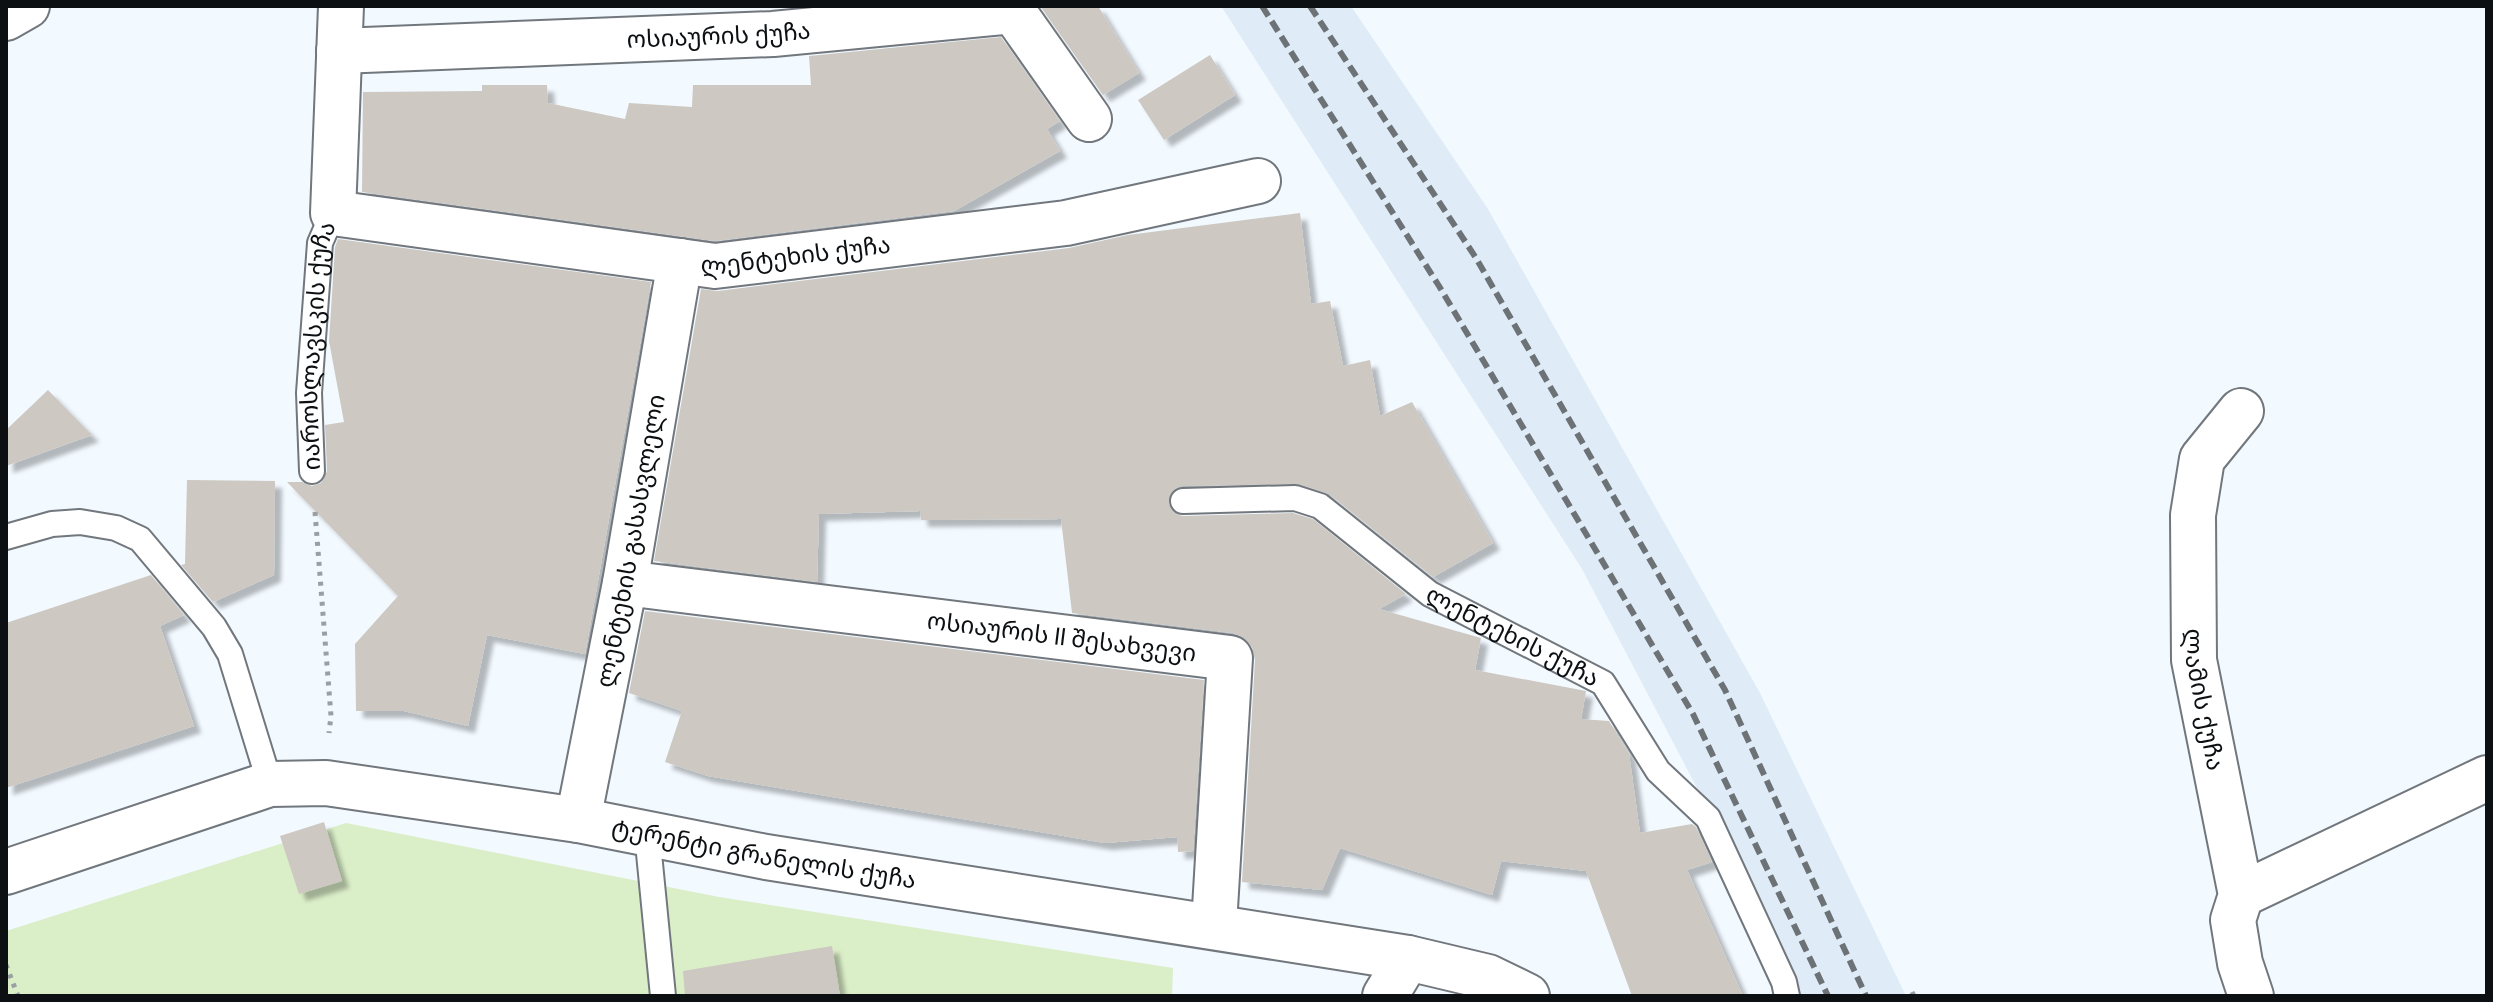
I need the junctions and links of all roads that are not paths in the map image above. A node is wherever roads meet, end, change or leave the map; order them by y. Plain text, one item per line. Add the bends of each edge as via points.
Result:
1 (27, 6) edge
2 (341, 6) edge
3 (6, 18) edge
4 (339, 51) junction
5 (1089, 119) dead end
6 (1258, 181) dead end
7 (333, 213) junction
8 (680, 261) junction
9 (2241, 411) dead end
10 (312, 471) road end
11 (1183, 501) dead end
12 (6, 537) edge
13 (625, 583) junction
14 (2487, 778) edge
15 (270, 784) junction
16 (578, 820) junction
17 (647, 833) junction
18 (6, 872) edge
19 (2241, 895) junction
20 (1214, 925) junction
21 (1408, 958) junction
22 (663, 996) edge
23 (1385, 996) edge
24 (1527, 996) edge
25 (1787, 996) edge
26 (2251, 996) edge

1 - 3 street
2 - 4 street, იაროსლავსკის ქუჩა
4 - 5 street, ოსიაურის ქუჩა via 773,34 1013,11
4 - 7 street, იაროსლავსკის ქუჩა
6 - 8 street, ლენტეხის ქუჩა via 1066,223 715,266
7 - 8 street, ლენტეხის ქუჩა
7 - 10 lane, იაროსლავსკის ქუჩა via 320,243 309,393
8 - 13 street, ლენტეხის გასასვლელი
9 - 19 street, ლამის ქუჩა via 2202,459 2193,515 2194,660
11 - 25 lane, ლენტეხის ქუჩა via 1295,498 1320,506 1430,594 1603,683 1658,771 1708,818
12 - 15 lane via 80,522 116,528 140,539 214,627 230,654
13 - 16 street, ლენტეხის გასასვლელი
13 - 20 street, ოსიაურის II შესახვევი via 1230,658
14 - 19 street
15 - 16 street, ტერენტი გრანელის ქუჩა via 326,783
15 - 18 street, ტერენტი გრანელის ქუჩა
16 - 17 street, ტერენტი გრანელის ქუჩა
17 - 20 street, ტერენტი გრანელის ქუჩა via 766,857
17 - 22 lane
19 - 26 street, ლამის ქუჩა via 2233,920
20 - 21 street, ტერენტი გრანელის ქუჩა
21 - 23 street
21 - 24 street, ტერენტი გრანელის ქუჩა via 1488,977

